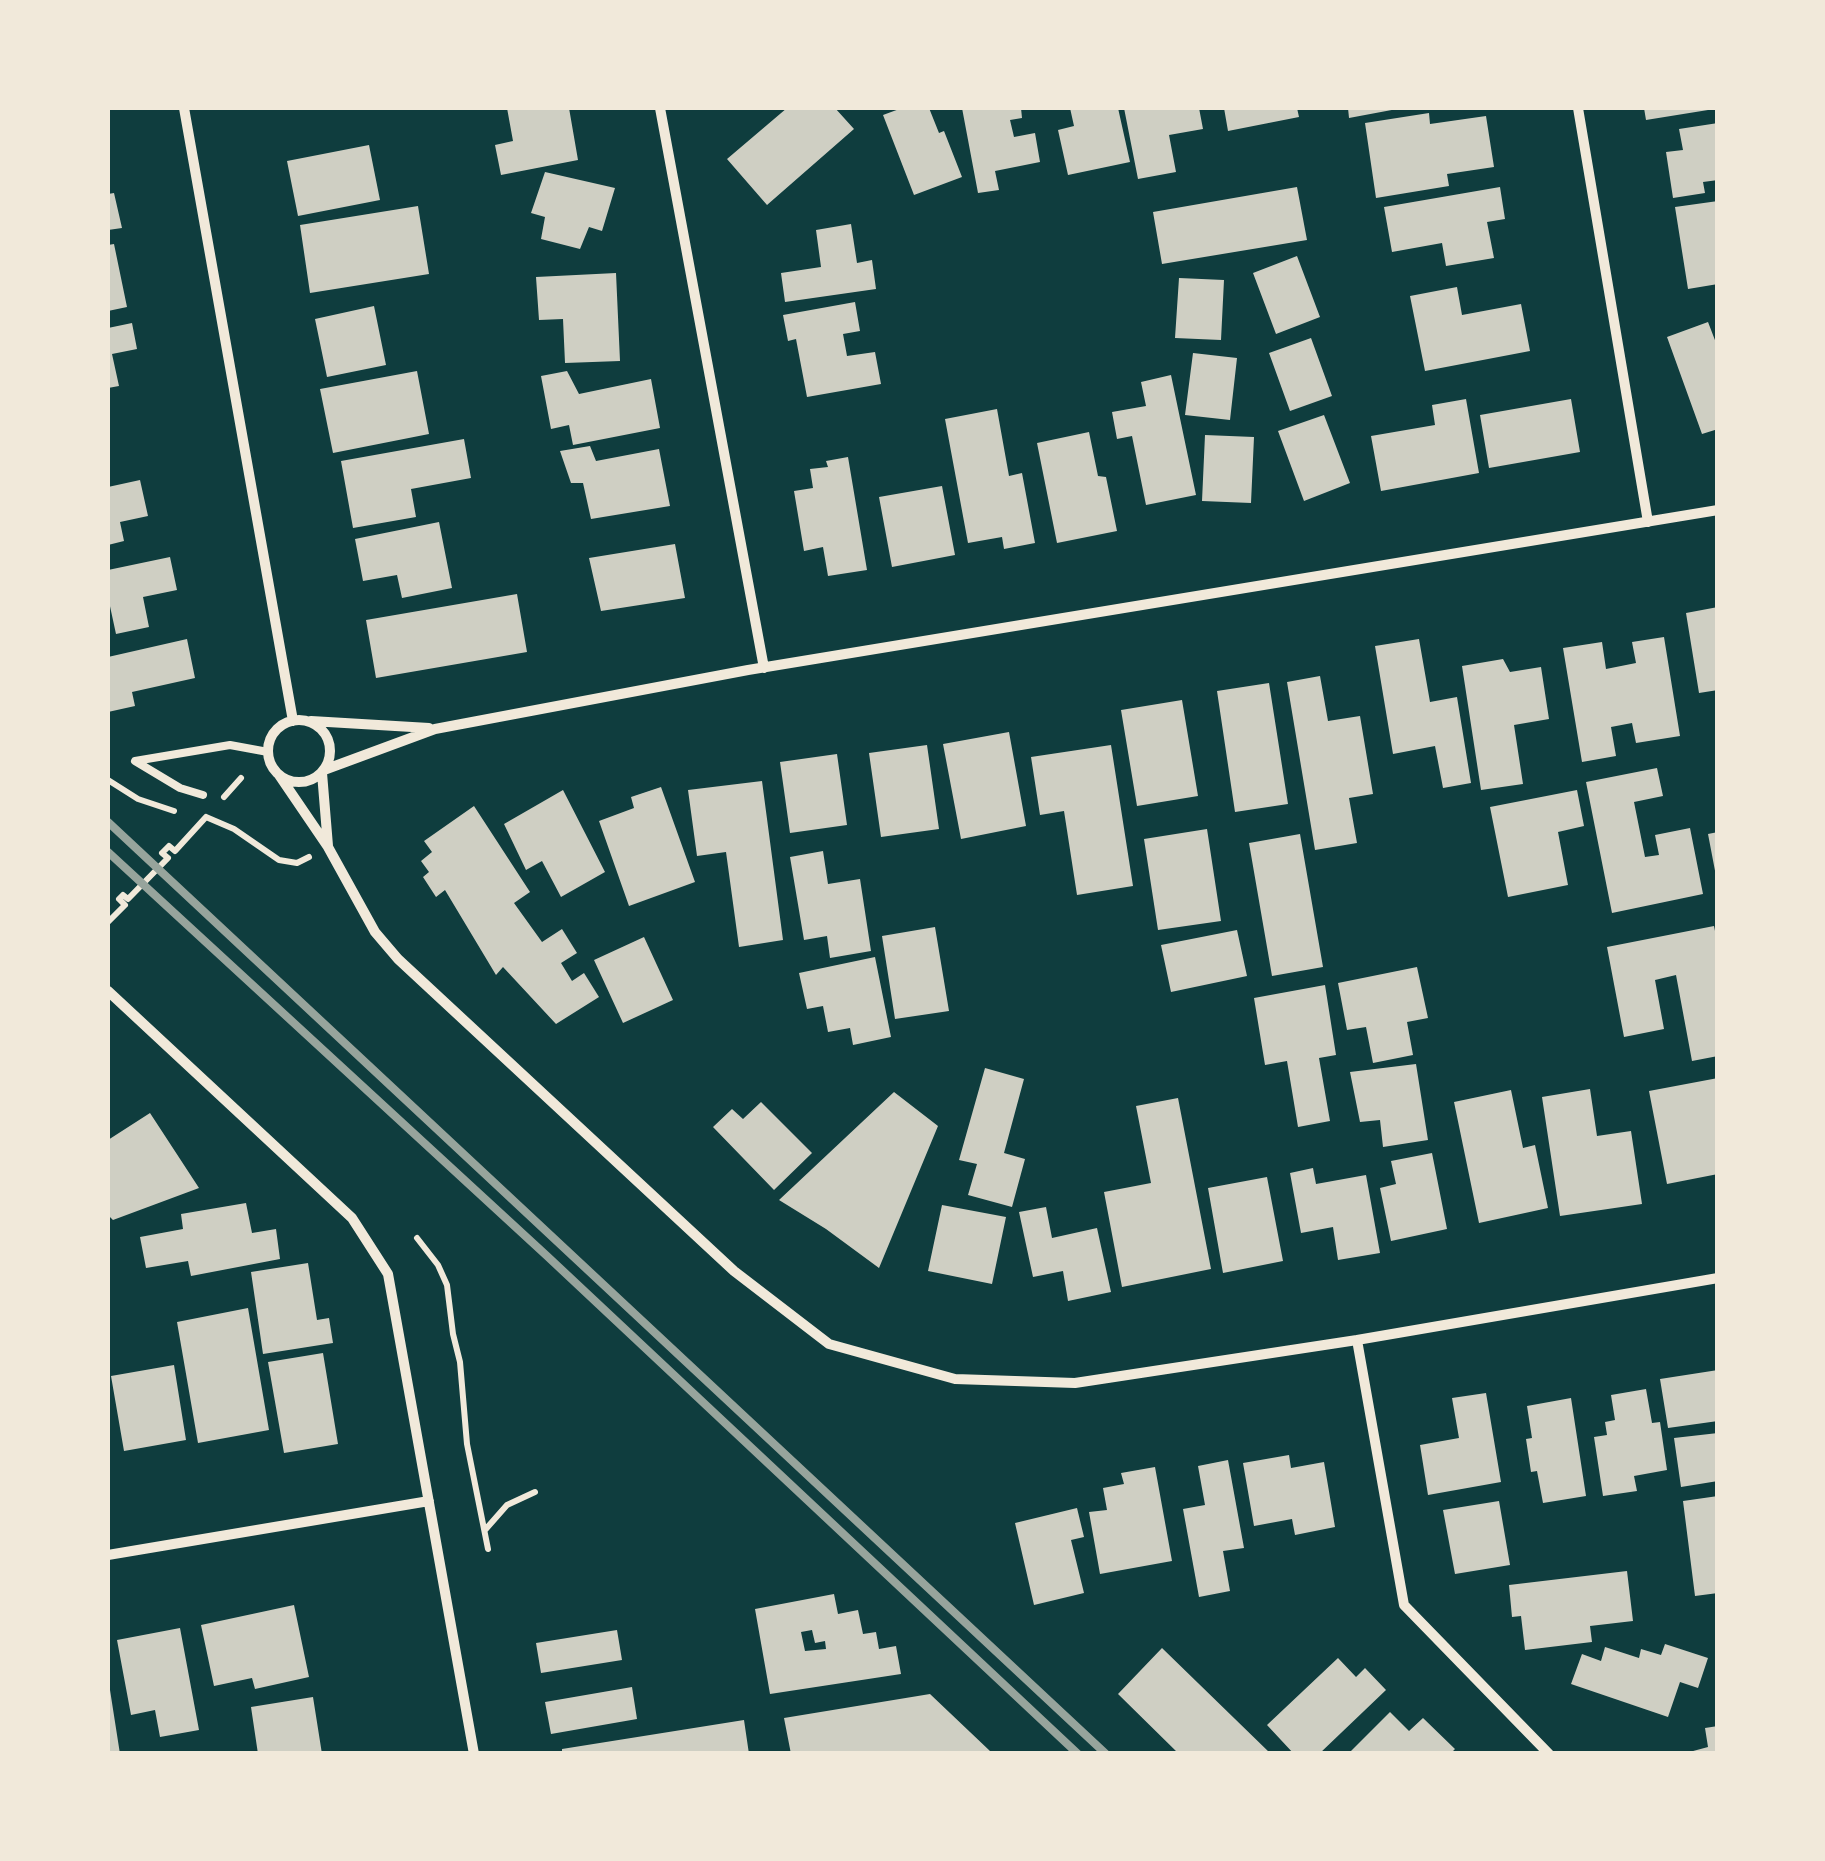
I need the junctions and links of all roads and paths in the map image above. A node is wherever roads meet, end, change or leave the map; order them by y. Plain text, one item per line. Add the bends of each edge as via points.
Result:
1 (184, 108) edge
2 (660, 108) edge
3 (1578, 108) edge
4 (1718, 510) edge
5 (1648, 522) junction
6 (764, 668) junction
7 (297, 721) junction
8 (434, 728) junction
9 (268, 752) junction
10 (323, 772) junction
11 (279, 775) junction
12 (108, 780) edge
13 (202, 794) dead end
14 (184, 814) dead end
15 (196, 815) dead end
16 (206, 817) junction
17 (328, 848) junction
18 (108, 922) edge
19 (108, 991) edge
20 (417, 1238) dead end
21 (1718, 1278) edge
22 (1357, 1340) junction
23 (534, 1492) dead end
24 (429, 1502) junction
25 (485, 1530) junction
26 (488, 1549) dead end
27 (108, 1554) edge
28 (474, 1754) edge
29 (1549, 1754) edge

1 - 7 street
2 - 6 street
3 - 5 street
4 - 5 street
5 - 6 street
6 - 8 street
7 - 8 street
7 - 9 street via 273,735
7 - 10 street via 318,726 329,740
8 - 10 street
9 - 11 street
9 - 13 lane via 230,745 135,761
10 - 11 street via 298,782
10 - 17 street
11 - 17 street
12 - 14 path via 138,800
15 - 16 path
16 - 17 path via 286,862
16 - 18 path via 175,851 170,846 162,853 168,858 128,899 118,899 125,905
17 - 22 street via 375,932 409,970 734,1271 829,1344 955,1379 1075,1383
19 - 24 street via 352,1218 371,1245 396,1307
20 - 25 path via 447,1286 466,1444
21 - 22 street
22 - 29 street via 1404,1605
23 - 25 path via 506,1505
24 - 27 street
24 - 28 street
25 - 26 path

